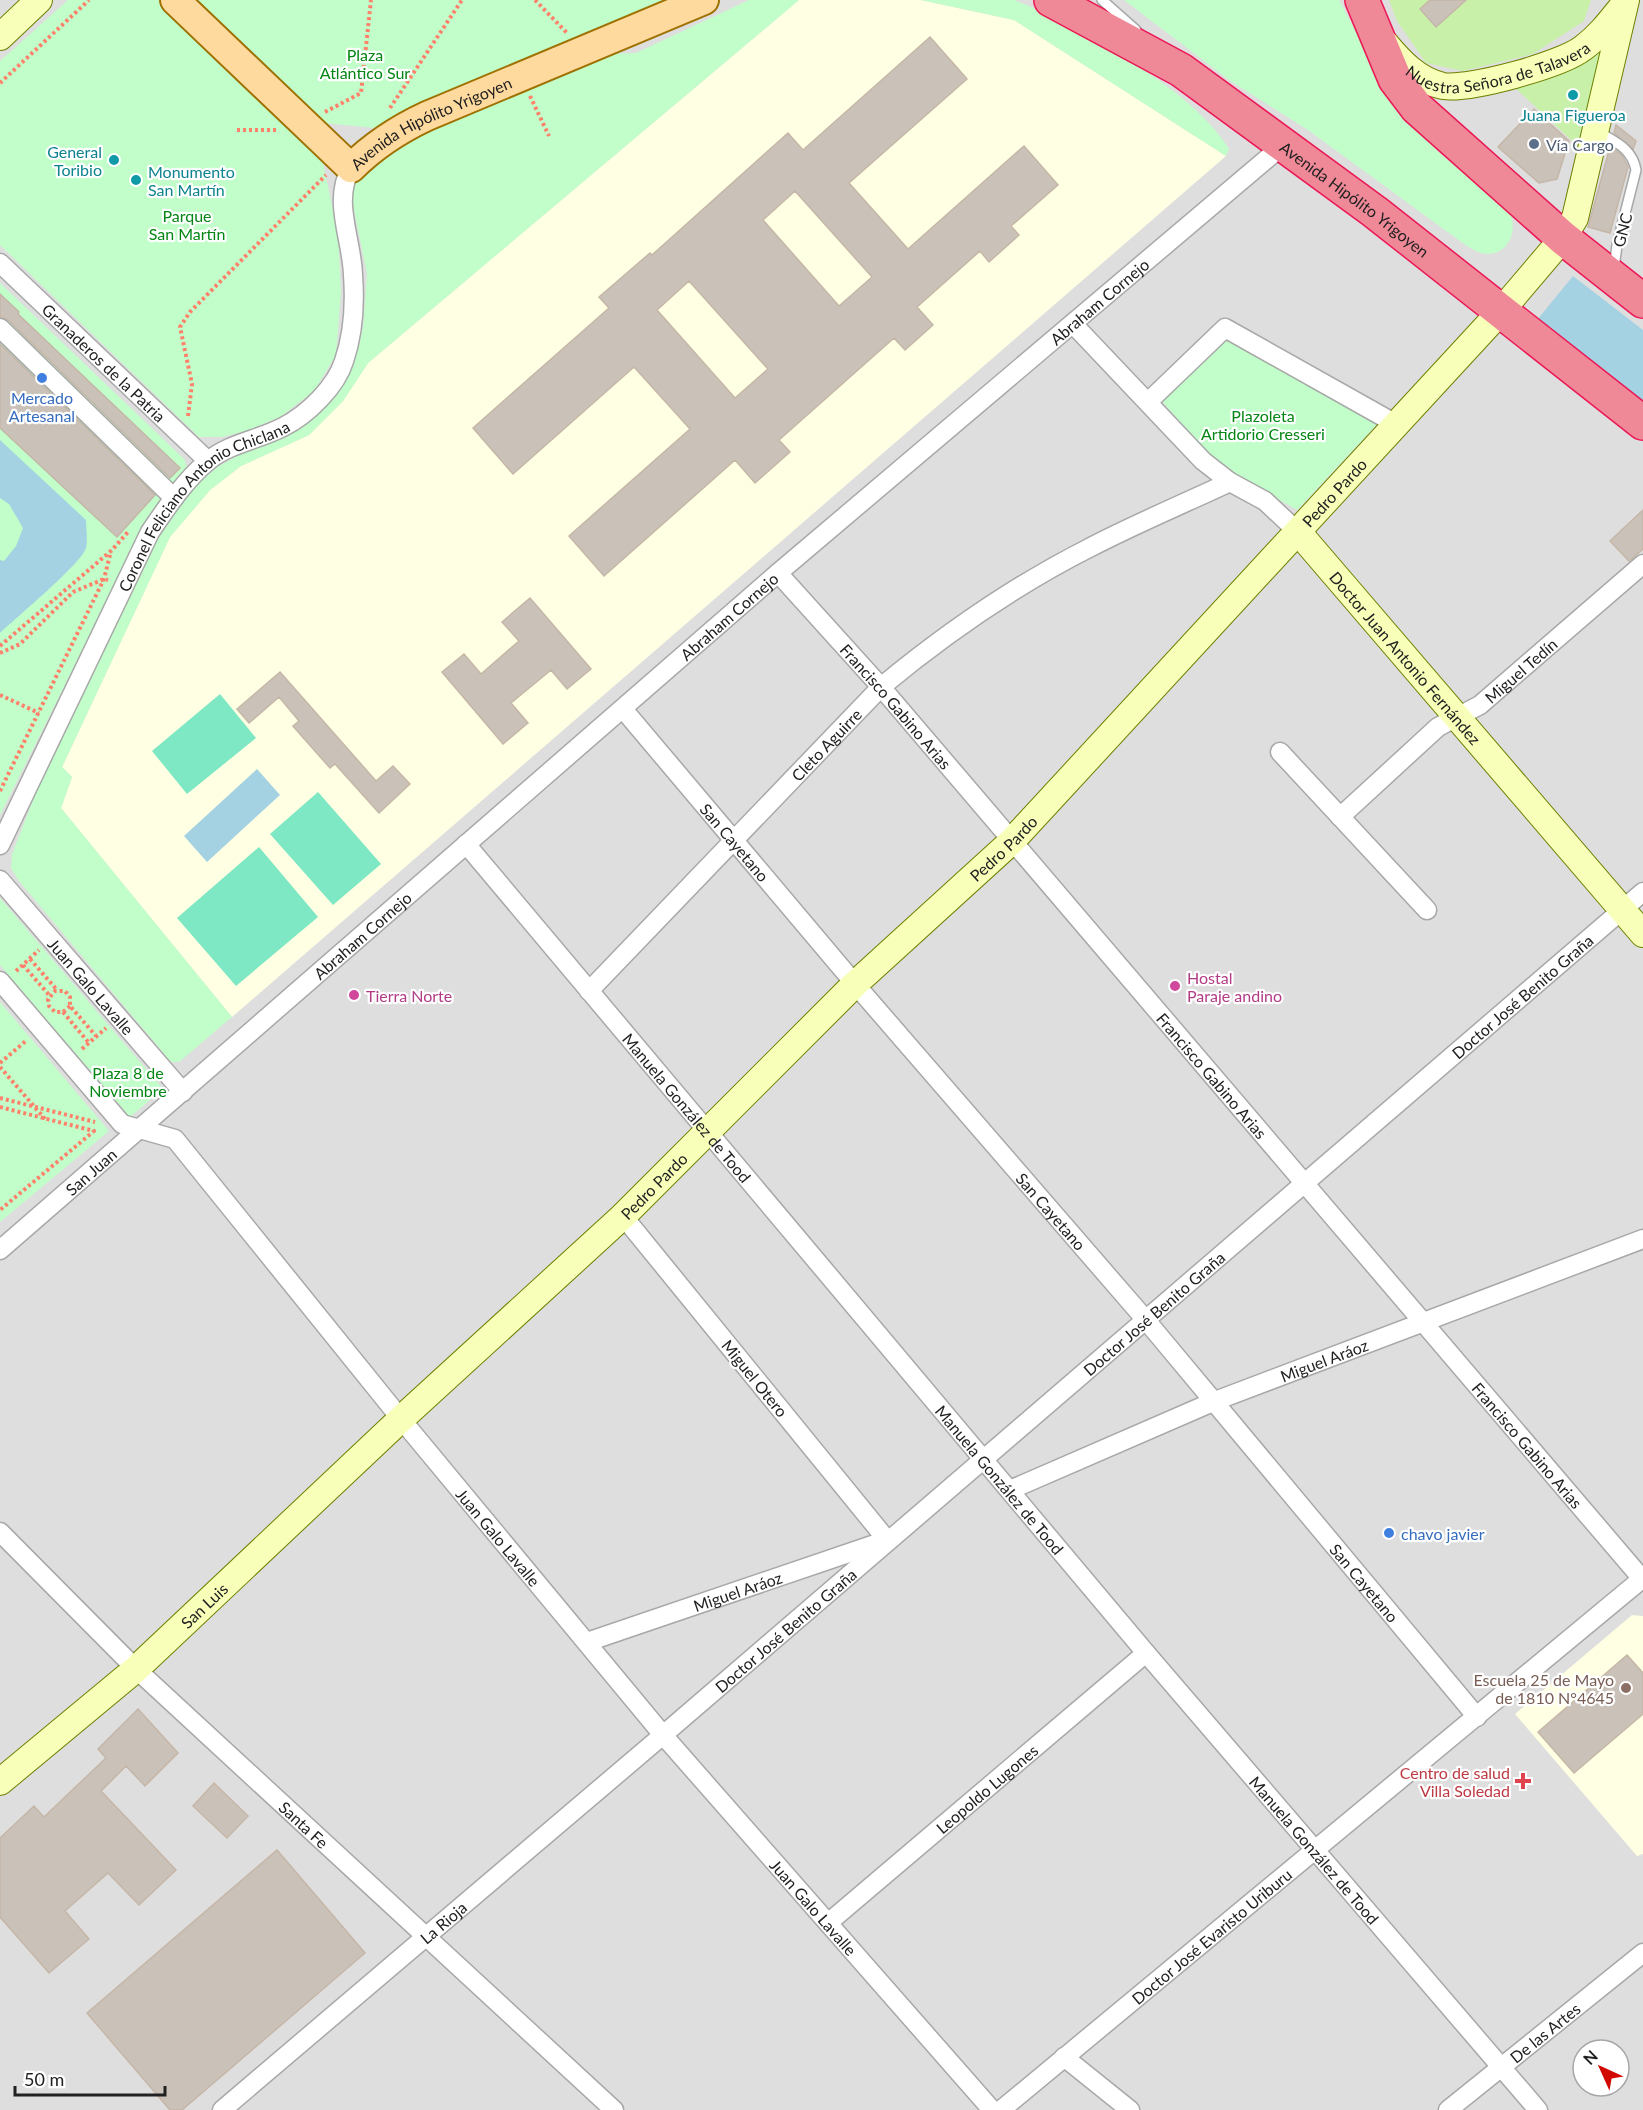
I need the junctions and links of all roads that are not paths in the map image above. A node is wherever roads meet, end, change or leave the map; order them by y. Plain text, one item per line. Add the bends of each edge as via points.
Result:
1 (39, 0) edge
2 (175, 0) edge
3 (704, 0) edge
4 (1051, 0) edge
5 (1102, 0) edge
6 (1625, 2) edge
7 (1367, 14) edge
8 (0, 38) edge
9 (1181, 70) junction
10 (1596, 131) junction
11 (1282, 146) junction
12 (347, 164) junction
13 (1563, 238) junction
14 (0, 263) edge
15 (1613, 278) junction
16 (1643, 301) edge
17 (1501, 311) junction
18 (1074, 325) junction
19 (0, 328) edge
20 (1149, 402) junction
21 (1643, 423) edge
22 (1396, 424) junction
23 (202, 456) junction
24 (1230, 482) junction
25 (174, 498) junction
26 (1299, 532) junction
27 (1643, 564) edge
28 (778, 573) junction
29 (881, 687) junction
30 (622, 709) junction
31 (1456, 718) junction
32 (1280, 752) dead end
33 (1340, 817) junction
34 (735, 839) junction
35 (1012, 841) junction
36 (466, 844) junction
37 (0, 845) edge
38 (0, 880) edge
39 (1643, 892) edge
40 (1427, 910) dead end
41 (1622, 910) junction
42 (1643, 934) edge
43 (6, 977) edge
44 (855, 984) junction
45 (589, 991) junction
46 (183, 1092) junction
47 (708, 1129) junction
48 (140, 1130) junction
49 (1304, 1184) junction
50 (622, 1216) junction
51 (1643, 1239) edge
52 (0, 1251) edge
53 (1145, 1319) junction
54 (1424, 1322) junction
55 (1215, 1401) junction
56 (401, 1419) junction
57 (984, 1458) junction
58 (1010, 1490) junction
59 (0, 1532) edge
60 (888, 1540) junction
61 (1643, 1579) edge
62 (587, 1642) junction
63 (1146, 1653) junction
64 (136, 1669) junction
65 (1478, 1717) junction
66 (663, 1735) junction
67 (0, 1782) edge
68 (1314, 1851) junction
69 (828, 1923) junction
70 (425, 1938) junction
71 (1643, 1953) edge
72 (1064, 2057) junction
73 (1501, 2067) junction
74 (222, 2110) edge
75 (614, 2110) edge
76 (992, 2110) edge
77 (1001, 2110) edge
78 (1130, 2110) edge
79 (1448, 2110) edge
80 (1538, 2110) edge

1 - 8 street
2 - 12 main road, Avenida Hipólito Yrigoyen via 311,116
3 - 12 main road, Avenida Hipólito Yrigoyen via 399,129
4 - 9 highway, Avenida Hipólito Yrigoyen
5 - 9 lane
6 - 7 street, Nuestra Señora de Talavera via 1598,36 1559,62 1444,86 1413,72
6 - 10 street, Nuestra Señora de Talavera
7 - 13 highway via 1395,79 1417,108
9 - 11 highway, Avenida Hipólito Yrigoyen
10 - 13 street, Nuestra Señora de Talavera via 1581,202
10 - 15 lane, GNC via 1634,157 1636,170
11 - 17 highway, Avenida Hipólito Yrigoyen via 1375,212
11 - 18 street, Abraham Cornejo
12 - 23 street, Coronel Feliciano Antonio Chiclana via 341,193 353,274 344,362 328,389 284,427
13 - 15 highway
13 - 17 street, Pedro Pardo
14 - 23 street, Granaderos de la Patria
15 - 16 highway
17 - 21 highway, Avenida Hipólito Yrigoyen
17 - 22 street, Pedro Pardo
18 - 20 street, Doctor Juan Antonio Fernández
18 - 28 street, Abraham Cornejo
19 - 25 street
20 - 22 street via 1224,328
20 - 24 street, Doctor Juan Antonio Fernández via 1203,461
22 - 26 street, Pedro Pardo
23 - 25 street, Coronel Feliciano Antonio Chiclana
24 - 26 street, Doctor Juan Antonio Fernández via 1265,501
24 - 29 street, Cleto Aguirre via 1089,548 1031,581 924,651
25 - 37 street, Coronel Feliciano Antonio Chiclana via 150,532
26 - 31 street, Doctor Juan Antonio Fernández
26 - 35 street, Pedro Pardo
27 - 31 street, Miguel Tedín via 1480,705
28 - 29 street, Francisco Gabino Arias
28 - 30 street, Abraham Cornejo
29 - 34 street, Cleto Aguirre
29 - 35 street, Francisco Gabino Arias
30 - 34 street, San Cayetano
30 - 36 street, Abraham Cornejo
31 - 33 street, Miguel Tedín via 1438,727
31 - 41 street, Doctor Juan Antonio Fernández
32 - 33 street
33 - 40 street
34 - 44 street, San Cayetano
34 - 45 street, Cleto Aguirre
35 - 44 street, Pedro Pardo
35 - 49 street, Francisco Gabino Arias
36 - 45 street, Manuela González de Tood
36 - 46 street, Abraham Cornejo
38 - 46 street, Juan Galo Lavalle
39 - 41 street, Doctor José Benito Graña
41 - 42 street, Doctor Juan Antonio Fernández
41 - 49 street, Doctor José Benito Graña
43 - 48 street, Juan Galo Lavalle via 40,1029 122,1124
44 - 47 street, Pedro Pardo
44 - 53 street, San Cayetano
45 - 47 street, Manuela González de Tood
46 - 48 street, San Juan
47 - 50 street, Pedro Pardo
47 - 57 street, Manuela González de Tood
48 - 52 street, San Juan
48 - 56 street, Juan Galo Lavalle via 175,1139
49 - 53 street, Doctor José Benito Graña
49 - 54 street, Francisco Gabino Arias
50 - 56 street, Pedro Pardo
50 - 60 street, Miguel Otero
51 - 54 street, Miguel Aráoz
53 - 55 street, San Cayetano
53 - 57 street, Doctor José Benito Graña
54 - 55 street, Miguel Aráoz
54 - 61 street, Francisco Gabino Arias
55 - 58 street, Miguel Aráoz
55 - 65 street, San Cayetano
56 - 62 street, Juan Galo Lavalle
56 - 64 street, San Luis
57 - 58 street, Manuela González de Tood
57 - 60 street, Doctor José Benito Graña
58 - 63 street, Manuela González de Tood
59 - 64 street, Santa Fe
60 - 62 street, Miguel Aráoz
60 - 66 street, Doctor José Benito Graña
61 - 65 street, Doctor José Evaristo Uriburu
62 - 66 street, Juan Galo Lavalle
63 - 68 street, Manuela González de Tood
63 - 69 street, Leopoldo Lugones
64 - 67 street, San Luis
64 - 70 street, Santa Fe
65 - 68 street, Doctor José Evaristo Uriburu
66 - 69 street, Juan Galo Lavalle
66 - 70 street, La Rioja
68 - 72 street, Doctor José Evaristo Uriburu
68 - 73 street, Manuela González de Tood
69 - 76 street, Juan Galo Lavalle
70 - 74 street, La Rioja
70 - 75 street, Santa Fe
71 - 73 street, De las Artes
72 - 77 street, Doctor José Evaristo Uriburu
72 - 78 street
73 - 79 street, De las Artes
73 - 80 street, Manuela González de Tood

